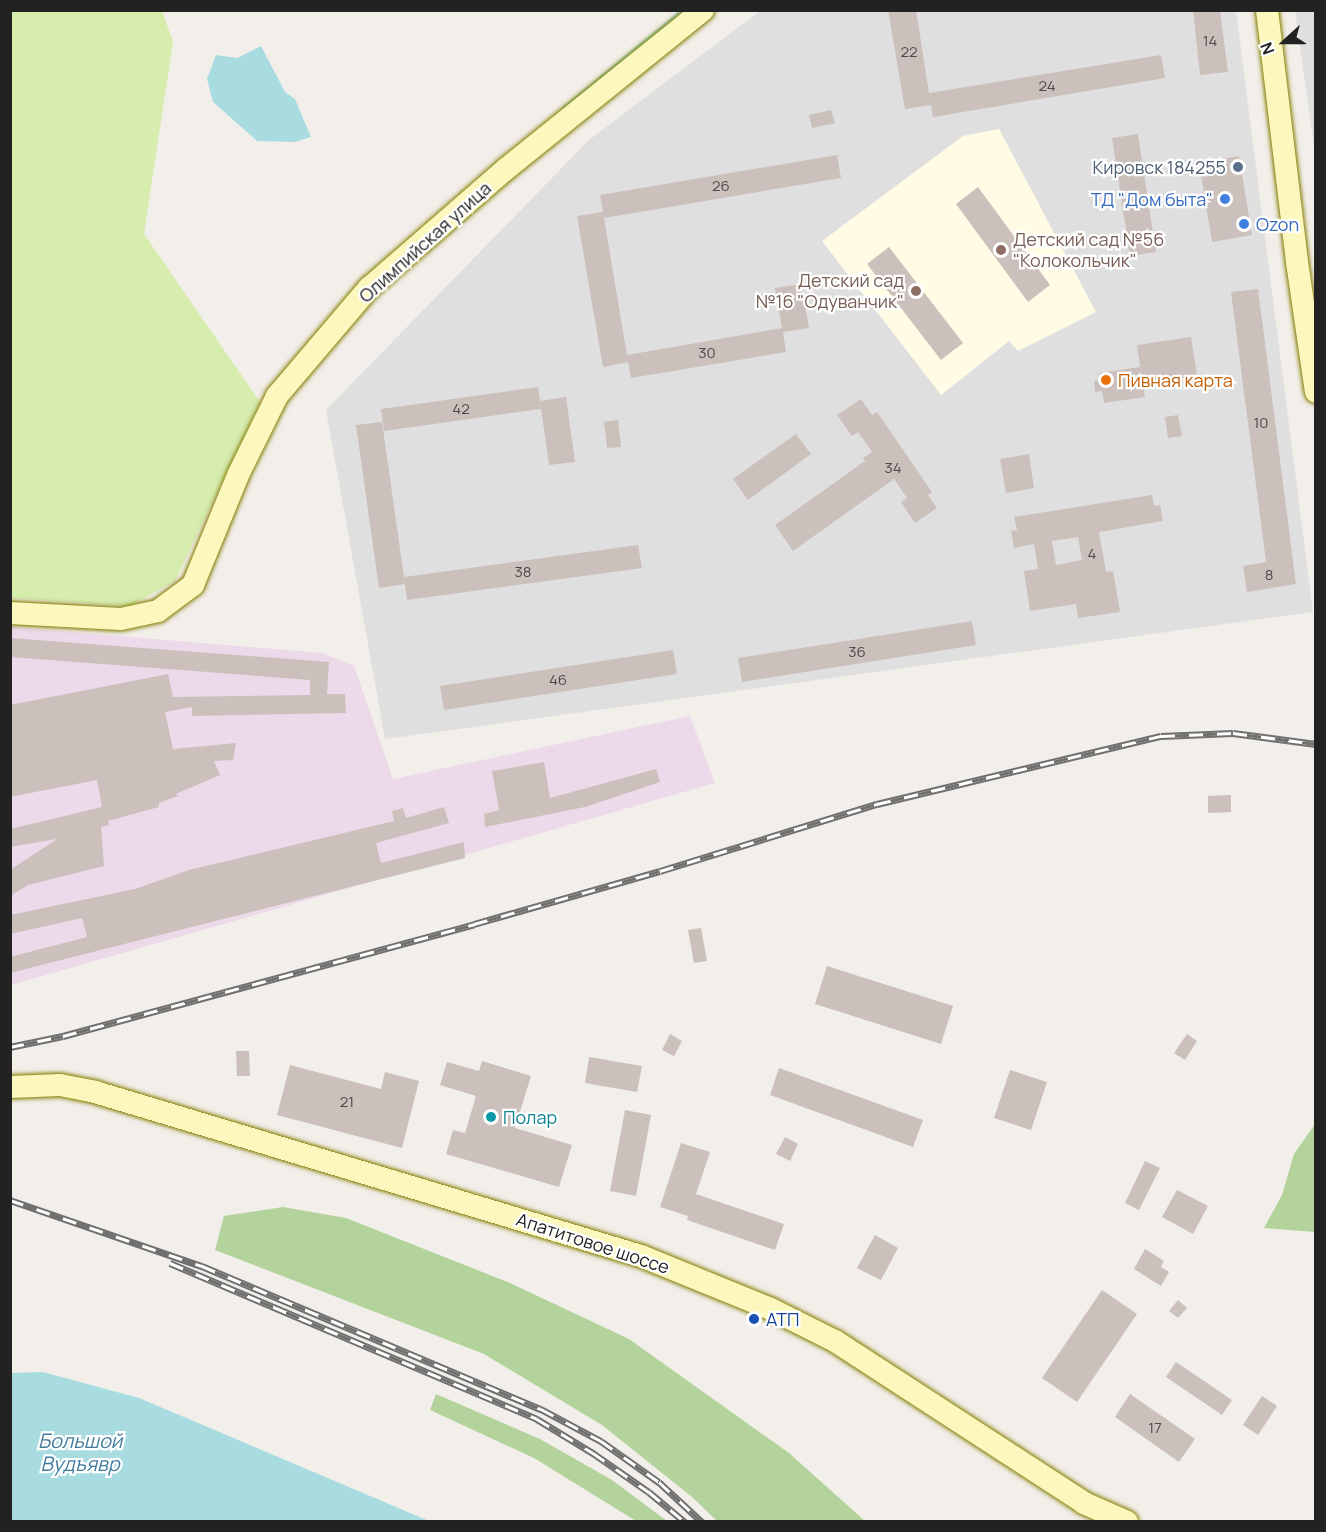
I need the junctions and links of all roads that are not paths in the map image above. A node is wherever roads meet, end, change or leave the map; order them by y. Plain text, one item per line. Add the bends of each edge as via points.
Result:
1 (703, 10) edge
2 (1267, 10) edge
3 (1316, 392) edge
4 (10, 613) edge
5 (10, 1087) edge
6 (1127, 1521) edge

1 - 4 street, Олимпийская улица via 506,169 369,288 277,396 239,473 193,585 158,611 121,619
2 - 3 street
5 - 6 street, Апатитовое шоссе via 60,1085 95,1092 641,1256 771,1309 835,1341 1084,1503

